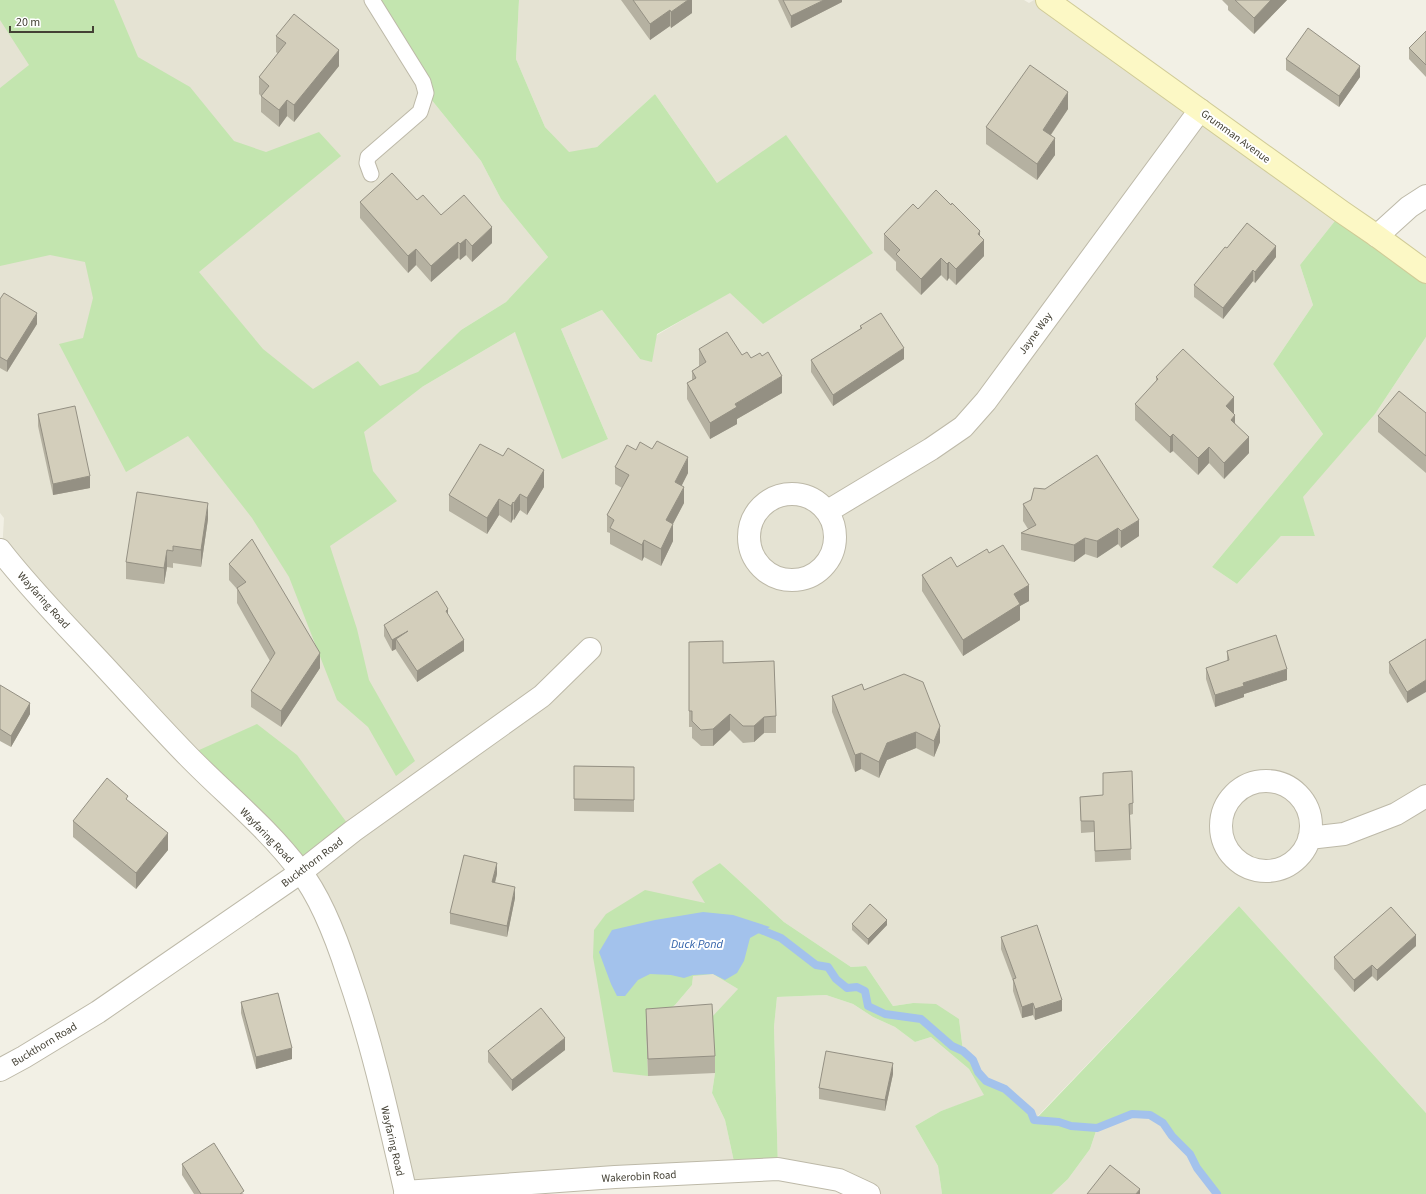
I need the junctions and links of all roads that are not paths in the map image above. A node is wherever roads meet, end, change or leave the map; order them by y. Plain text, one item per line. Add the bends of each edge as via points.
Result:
1 (372, 0) edge
2 (1047, 0) edge
3 (1200, 110) junction
4 (371, 174) dead end
5 (1426, 196) edge
6 (1377, 236) junction
7 (1426, 272) edge
8 (828, 511) dead end
9 (0, 550) edge
10 (590, 649) dead end
11 (1426, 796) edge
12 (1309, 838) junction
13 (301, 872) junction
14 (0, 1070) edge
15 (405, 1193) edge
16 (869, 1194) edge

1 - 4 lane via 423,82 426,93 420,112 368,157 367,163
2 - 3 street, Grumman Avenue
3 - 6 street, Grumman Avenue
3 - 8 street, Jayne Way via 986,401 962,427
5 - 6 street via 1409,207
6 - 7 street, Grumman Avenue
9 - 13 street, Wayfaring Road via 38,595 188,756 273,839
10 - 13 street, Buckthorn Road via 542,696 353,831
11 - 12 street via 1396,814 1344,834
12 - 12 street via 1310,815 1305,804 1298,794 1278,783 1266,781 1244,787 1234,794 1222,814 1220,826 1226,848 1233,858 1250,869 1274,871 1290,865 1302,853
13 - 14 street, Buckthorn Road via 98,1012
13 - 15 street, Wayfaring Road via 321,905 362,1014 378,1070
15 - 16 street, Wakerobin Road via 616,1176 778,1169 839,1180

